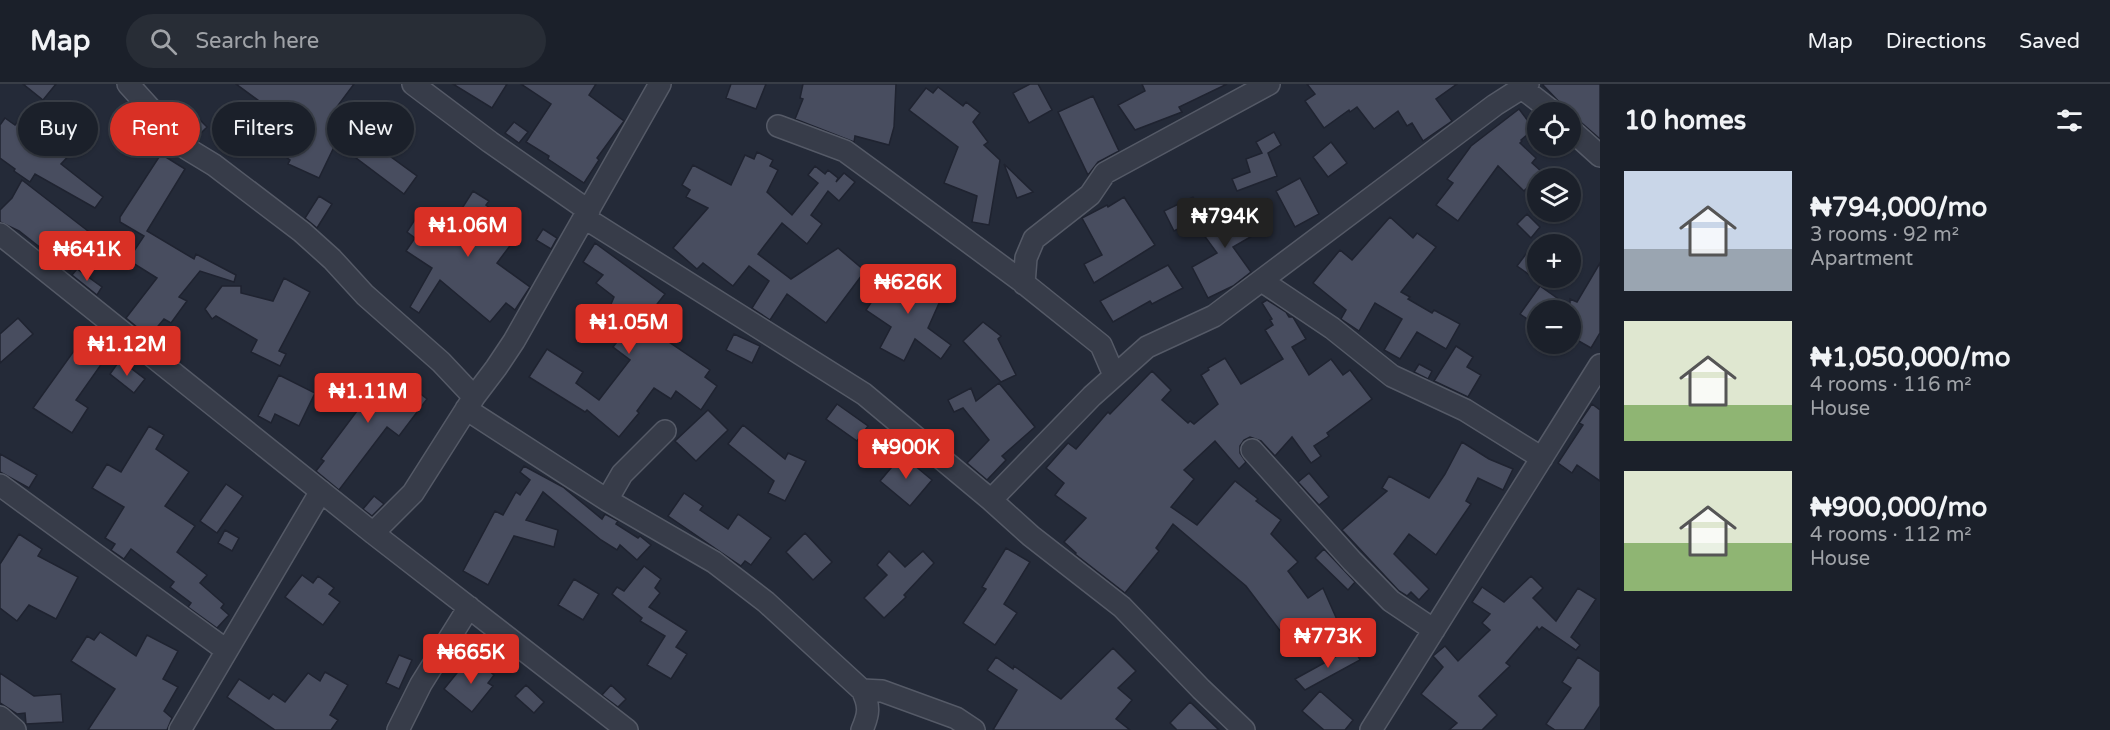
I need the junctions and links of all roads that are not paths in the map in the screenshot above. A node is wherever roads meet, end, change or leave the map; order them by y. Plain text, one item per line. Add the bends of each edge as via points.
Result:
1 (128, 84) edge
2 (412, 84) edge
3 (660, 84) edge
4 (1269, 84) edge
5 (1525, 86) edge
6 (1542, 102) edge
7 (778, 126) dead end
8 (1581, 139) edge
9 (1600, 156) edge
10 (587, 214) junction
11 (0, 234) edge
12 (1262, 281) junction
13 (1024, 284) junction
14 (1600, 365) edge
15 (1114, 375) junction
16 (470, 403) junction
17 (665, 431) dead end
18 (1252, 450) dead end
19 (1542, 458) junction
20 (0, 484) edge
21 (321, 491) junction
22 (607, 500) junction
23 (991, 500) junction
24 (373, 533) junction
25 (469, 607) junction
26 (1434, 630) junction
27 (226, 650) junction
28 (862, 690) junction
29 (0, 717) edge
30 (187, 727) edge
31 (15, 730) edge
32 (398, 730) edge
33 (627, 730) edge
34 (862, 730) edge
35 (974, 730) edge
36 (1245, 730) edge
37 (1371, 730) edge

1 - 16 street via 186,148 214,165 332,259 365,295 441,363
2 - 10 street
3 - 10 street
4 - 13 street via 1105,173 1090,195 1034,239 1026,258
5 - 6 street
5 - 12 street
7 - 13 street via 845,151
8 - 9 street
10 - 16 street via 514,341
10 - 23 street via 864,394
11 - 21 street
12 - 15 street via 1214,316 1147,347
12 - 19 street via 1332,328 1392,376 1465,410
13 - 15 street via 1101,345
14 - 19 street
15 - 23 street
16 - 22 street
16 - 24 street via 413,492
17 - 22 street via 622,474
18 - 26 street via 1391,601
19 - 26 street
20 - 27 street
21 - 24 street
21 - 27 street
22 - 28 street via 714,562 766,602
23 - 36 street via 1122,607
24 - 25 street
25 - 32 street via 421,684
25 - 33 street
26 - 37 street
27 - 30 street
28 - 34 street via 868,716
28 - 35 street via 882,691 956,718
29 - 31 street

